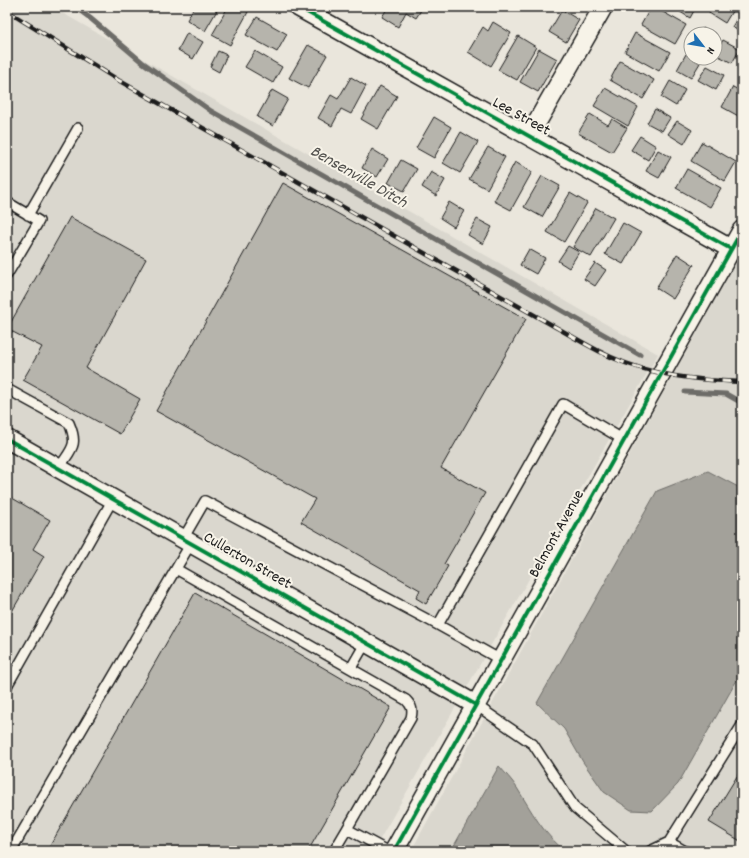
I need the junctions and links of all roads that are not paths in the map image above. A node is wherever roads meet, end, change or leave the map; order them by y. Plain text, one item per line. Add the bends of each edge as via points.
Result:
1 (298, 7) edge
2 (603, 7) edge
3 (318, 12) edge
4 (78, 128) dead end
5 (529, 136) junction
6 (7, 202) edge
7 (28, 215) junction
8 (742, 230) edge
9 (734, 251) junction
10 (7, 275) edge
11 (7, 389) edge
12 (7, 439) edge
13 (624, 440) junction
14 (59, 468) junction
15 (112, 499) junction
16 (187, 541) junction
17 (176, 569) junction
18 (438, 625) junction
19 (366, 642) junction
20 (501, 660) junction
21 (351, 668) junction
22 (7, 686) edge
23 (476, 705) junction
24 (742, 725) edge
25 (347, 829) junction
26 (669, 842) junction
27 (12, 851) edge
28 (334, 851) edge
29 (388, 851) edge
30 (394, 851) edge
31 (626, 851) edge
32 (650, 851) edge
33 (685, 851) edge

1 - 3 street, Lee Street
2 - 5 street
3 - 5 street, Lee Street
4 - 7 lane
5 - 9 street, Lee Street
6 - 7 lane
7 - 10 lane via 39,221
8 - 9 street, Belmont Avenue
9 - 13 street, Belmont Avenue
11 - 14 lane via 69,423 74,444
12 - 14 street, Cullerton Street
13 - 18 lane via 563,404
13 - 20 street, Belmont Avenue
14 - 15 street, Cullerton Street
15 - 16 street, Cullerton Street
15 - 22 lane
16 - 17 lane
16 - 18 lane via 205,501
16 - 19 street, Cullerton Street
17 - 21 lane
17 - 27 lane
18 - 20 lane
19 - 21 lane
19 - 23 street, Cullerton Street
20 - 23 street, Belmont Avenue
21 - 25 lane via 406,700 412,706 412,712 411,718
23 - 30 street, Belmont Avenue
23 - 31 lane via 533,744 575,808
24 - 26 lane
25 - 28 lane
25 - 29 lane
26 - 32 lane
26 - 33 lane

